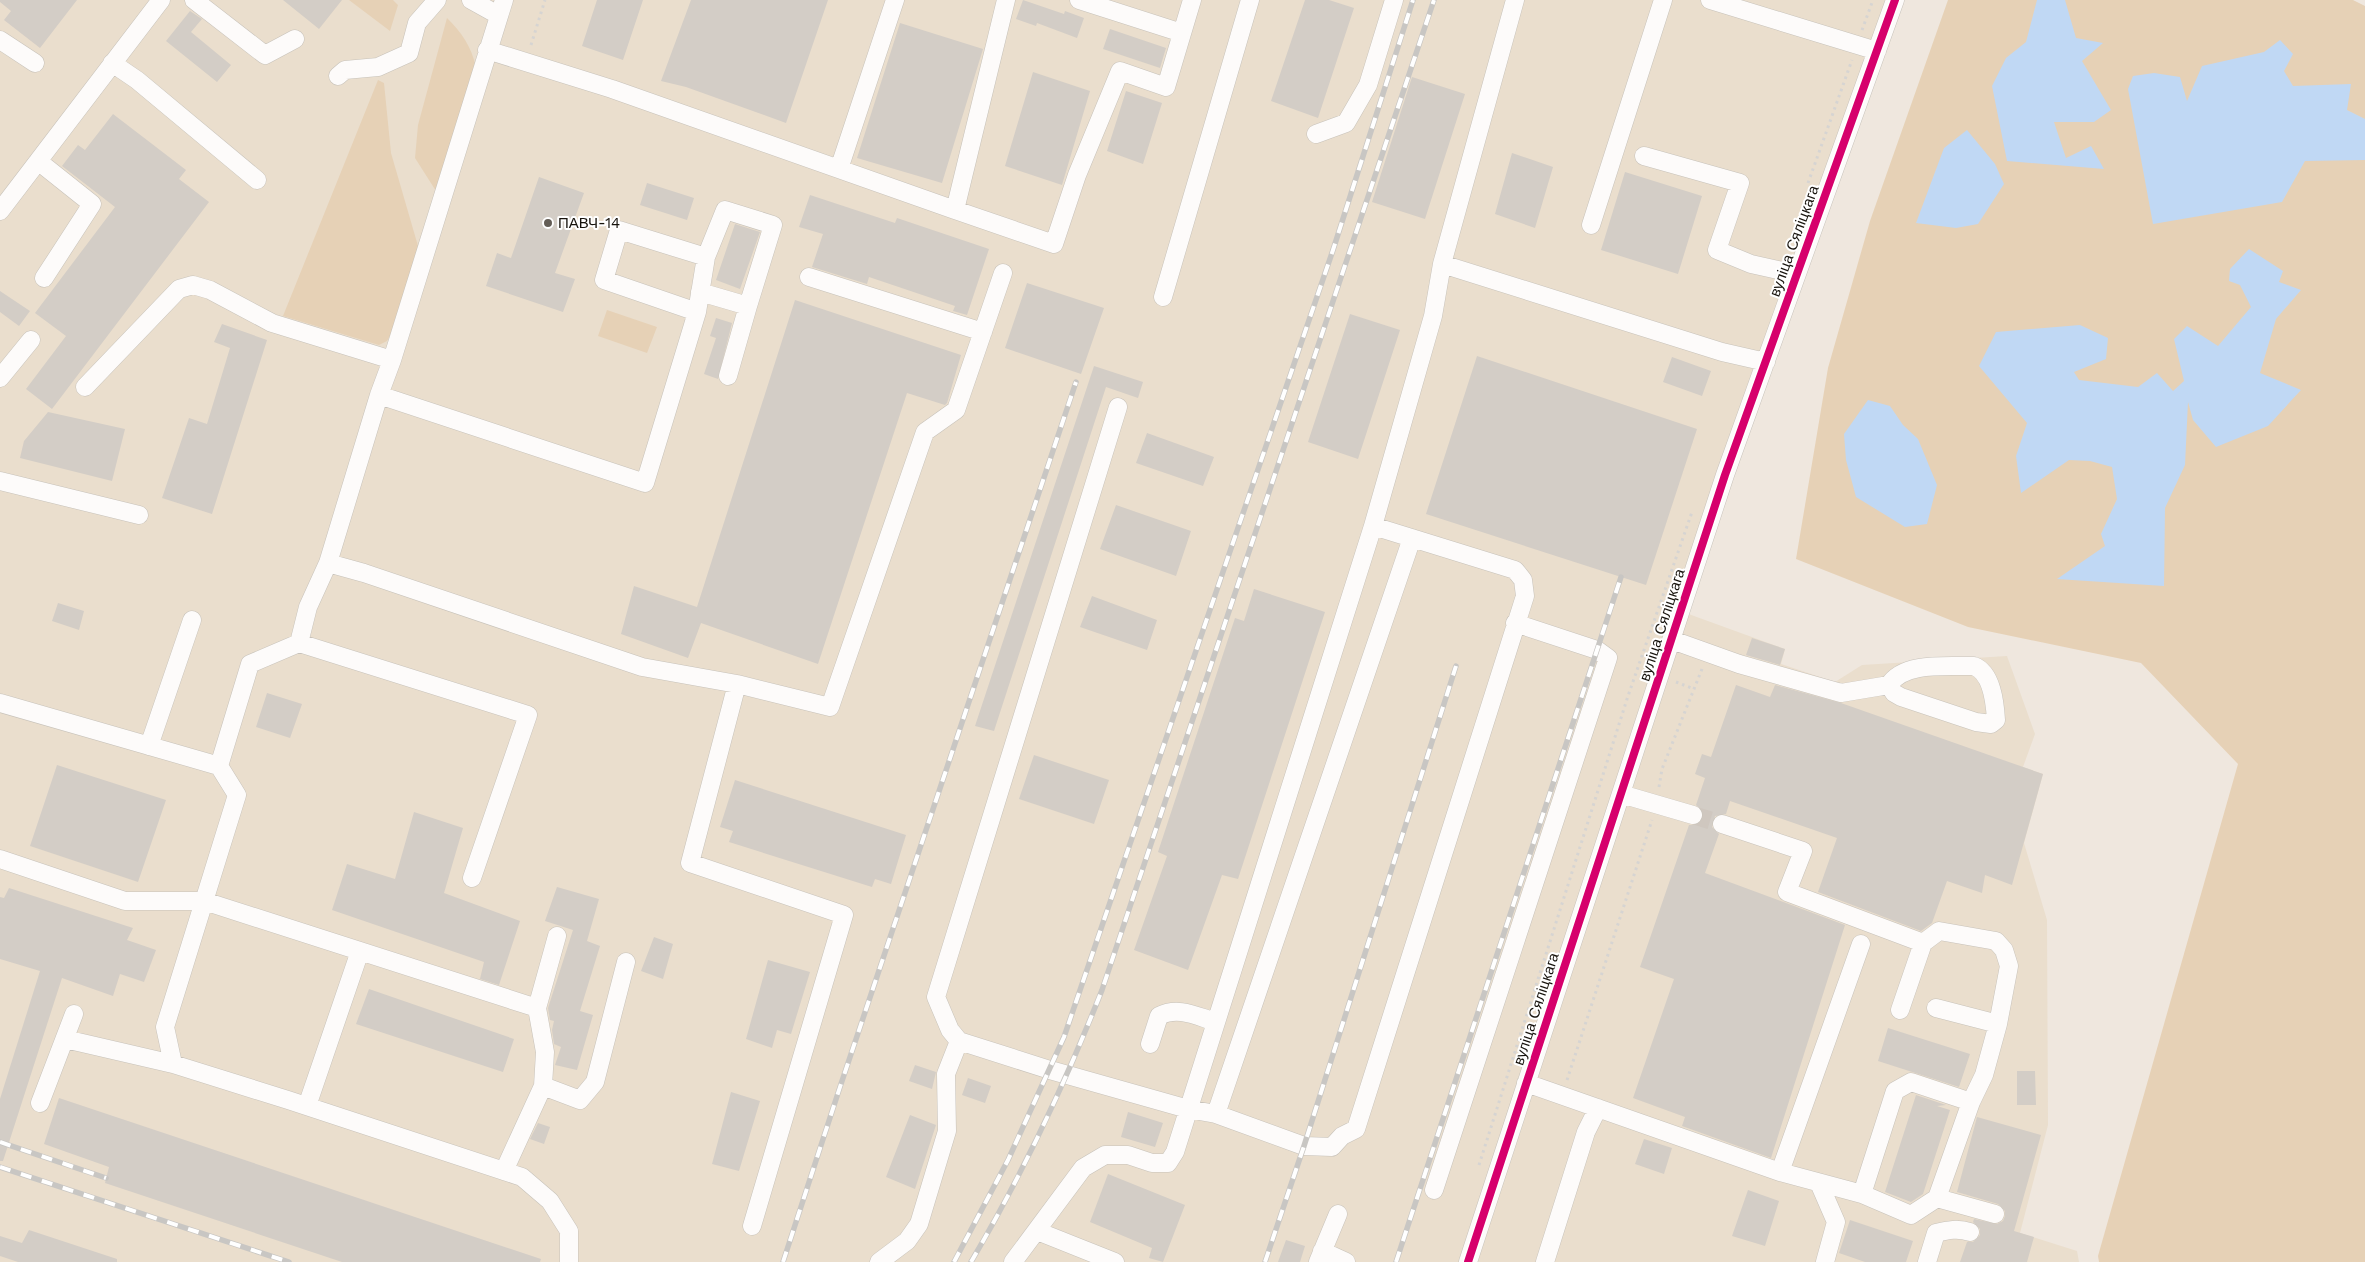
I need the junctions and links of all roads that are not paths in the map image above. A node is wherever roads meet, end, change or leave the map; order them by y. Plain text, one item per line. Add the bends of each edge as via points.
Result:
1 (161, 0) edge
2 (194, 0) edge
3 (437, 0) edge
4 (471, 0) edge
5 (895, 0) edge
6 (1006, 0) edge
7 (1079, 0) edge
8 (1192, 0) edge
9 (1250, 0) edge
10 (1394, 0) edge
11 (1515, 0) edge
12 (1663, 0) edge
13 (1710, 0) edge
14 (1895, 0) edge
15 (501, 8) edge
16 (1182, 33) junction
17 (295, 39) dead end
18 (0, 40) edge
19 (487, 50) junction
20 (1877, 50) junction
21 (35, 63) dead end
22 (112, 63) junction
23 (338, 76) dead end
24 (1316, 134) dead end
25 (1644, 156) dead end
26 (38, 161) junction
27 (839, 170) junction
28 (257, 180) dead end
29 (954, 210) junction
30 (0, 211) edge
31 (1590, 225) dead end
32 (706, 257) junction
33 (1442, 264) junction
34 (1003, 273) dead end
35 (809, 277) dead end
36 (44, 278) dead end
37 (1795, 279) junction
38 (700, 292) junction
39 (1163, 298) dead end
40 (748, 306) junction
41 (697, 312) junction
42 (983, 332) junction
43 (31, 340) dead end
44 (392, 360) junction
45 (1766, 362) junction
46 (728, 376) dead end
47 (0, 378) edge
48 (85, 387) dead end
49 (378, 395) junction
50 (1118, 408) dead end
51 (0, 481) edge
52 (139, 515) dead end
53 (1373, 526) junction
54 (1412, 538) junction
55 (328, 563) junction
56 (192, 620) dead end
57 (1515, 623) junction
58 (1672, 640) junction
59 (299, 643) junction
60 (737, 684) junction
61 (1889, 685) junction
62 (0, 703) edge
63 (149, 746) junction
64 (219, 766) junction
65 (1621, 794) junction
66 (1692, 815) tunnel mouth
67 (1722, 824) tunnel mouth
68 (0, 859) edge
69 (472, 878) dead end
70 (204, 901) junction
71 (557, 936) dead end
72 (1923, 943) junction
73 (1861, 944) dead end
74 (360, 951) junction
75 (626, 962) dead end
76 (537, 1008) junction
77 (1936, 1008) dead end
78 (1900, 1010) dead end
79 (74, 1014) dead end
80 (1216, 1022) junction
81 (1998, 1024) junction
82 (65, 1039) junction
83 (959, 1041) junction
84 (1150, 1044) dead end
85 (173, 1064) junction
86 (1526, 1083) junction
87 (543, 1086) junction
88 (1971, 1102) junction
89 (40, 1103) dead end
90 (307, 1106) junction
91 (1598, 1108) junction
92 (1188, 1109) junction
93 (1216, 1114) junction
94 (504, 1171) junction
95 (1780, 1172) junction
96 (1819, 1182) junction
97 (1434, 1190) dead end
98 (1862, 1194) junction
99 (1937, 1198) junction
100 (1338, 1214) dead end
101 (1996, 1214) dead end
102 (752, 1226) dead end
103 (1037, 1231) junction
104 (1970, 1232) dead end
105 (1320, 1257) edge
106 (570, 1262) edge
107 (879, 1262) edge
108 (1013, 1262) edge
109 (1115, 1262) edge
110 (1346, 1262) edge
111 (1468, 1262) edge
112 (1545, 1262) edge
113 (1825, 1262) edge
114 (1927, 1262) edge

1 - 22 street
2 - 17 street via 265,55
3 - 23 street via 417,23 408,53 378,67 345,70
4 - 15 street
5 - 27 street
6 - 29 street
7 - 16 street
8 - 16 street
9 - 39 street
10 - 24 street via 1368,85 1346,123
11 - 33 street
12 - 31 street
13 - 20 street
14 - 20 street, вуліца Сяліцкага
15 - 19 street
16 - 29 street via 1166,87 1120,70 1077,175 1054,244
18 - 21 street
19 - 27 street via 612,89
19 - 44 street
20 - 37 street, вуліца Сяліцкага
22 - 26 street
22 - 28 street
25 - 37 street via 1740,183 1718,250
26 - 30 street
26 - 36 street via 92,204
27 - 29 street
32 - 38 street
32 - 40 street via 725,210 773,225
32 - 41 street via 619,230 604,280
33 - 45 street via 1722,352
33 - 53 street via 1433,316
34 - 42 street
35 - 42 street
37 - 45 street, вуліца Сяліцкага
38 - 40 street
38 - 41 street
40 - 46 street
41 - 49 street via 646,483
42 - 60 street via 956,410 925,432 830,707
43 - 47 street
44 - 48 street via 272,323 210,290 193,285 179,289
44 - 49 street
45 - 58 street, вуліца Сяліцкага
49 - 55 street
50 - 83 street via 936,997 950,1030
51 - 52 street
53 - 54 street
53 - 80 street
54 - 57 street via 1515,570 1523,580 1525,596
54 - 93 street
55 - 59 street via 308,608
55 - 60 street via 642,666
56 - 63 street
57 - 93 street via 1356,1129 1332,1146 1304,1146
57 - 97 street via 1597,650 1608,658
58 - 61 street via 1756,669 1841,693
58 - 65 street, вуліца Сяліцкага
59 - 64 street via 250,664
59 - 69 street via 528,715
60 - 102 street via 690,864 844,915
61 - 61 street via 1894,677 1910,669 1974,666 1986,676 1996,720 1991,724 1976,722 1901,697
62 - 63 street
63 - 64 street
64 - 70 street via 237,795
65 - 66 street
65 - 86 street, вуліца Сяліцкага
67 - 72 street via 1802,851 1787,892
68 - 70 street via 126,900
70 - 74 street
70 - 85 street via 165,1028
71 - 76 street
72 - 78 street
72 - 81 street via 1940,932 1996,941 2004,950 2009,966
73 - 95 street
74 - 76 street
74 - 90 street
75 - 87 street via 596,1082 580,1100
76 - 87 street via 545,1052
77 - 81 street
79 - 82 street
80 - 84 street via 1177,1010 1166,1012 1159,1016
80 - 92 street
81 - 88 street via 1984,1075
82 - 85 street
82 - 89 street
83 - 92 street
83 - 107 street via 946,1074 947,1131 919,1224 907,1241
85 - 90 street
86 - 91 street
86 - 111 street, вуліца Сяліцкага
87 - 94 street
88 - 98 street via 1911,1082 1895,1091
88 - 99 street
90 - 94 street
91 - 95 street
91 - 112 street via 1586,1132
92 - 93 street
92 - 103 street via 1175,1152 1168,1163 1152,1163 1128,1155 1105,1155 1083,1168
94 - 106 street via 522,1177 550,1201 569,1231
95 - 96 street
96 - 98 street
96 - 113 street via 1836,1222
98 - 99 street via 1911,1215
99 - 101 street
100 - 105 street
103 - 108 street
103 - 109 street
104 - 114 street via 1947,1230 1936,1233
105 - 110 street

